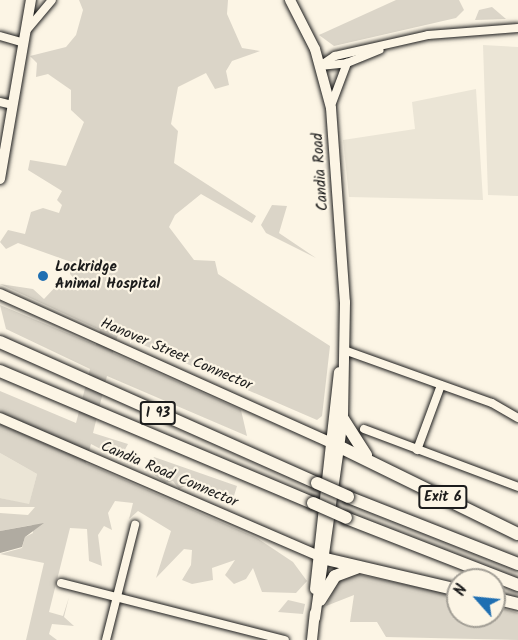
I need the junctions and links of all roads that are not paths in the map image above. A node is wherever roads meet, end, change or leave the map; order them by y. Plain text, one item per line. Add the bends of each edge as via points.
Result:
1 (31, 0) edge
2 (51, 0) edge
3 (290, 0) edge
4 (518, 28) edge
5 (26, 31) junction
6 (0, 36) edge
7 (24, 43) junction
8 (389, 45) junction
9 (347, 63) junction
10 (320, 66) junction
11 (0, 102) edge
12 (12, 105) junction
13 (331, 108) junction
14 (0, 179) edge
15 (0, 294) edge
16 (0, 342) edge
17 (344, 350) junction
18 (0, 371) edge
19 (441, 385) junction
20 (0, 418) edge
21 (518, 418) edge
22 (343, 419) junction
23 (363, 429) dead end
24 (334, 442) junction
25 (417, 450) junction
26 (369, 458) junction
27 (518, 487) edge
28 (135, 525) dead end
29 (518, 534) edge
30 (321, 558) junction
31 (518, 564) edge
32 (358, 567) junction
33 (61, 583) dead end
34 (518, 585) edge
35 (446, 587) edge
36 (117, 597) junction
37 (320, 600) junction
38 (315, 618) junction
39 (106, 640) edge
40 (285, 640) edge
41 (312, 640) edge

1 - 5 main road
2 - 5 street
3 - 10 main road, Candia Road
4 - 8 street via 443,32
5 - 7 main road
6 - 7 street
7 - 12 main road
8 - 9 street
8 - 10 street via 335,56
9 - 10 street
9 - 13 street
10 - 13 main road, Candia Road
11 - 12 street
12 - 14 main road
13 - 17 main road, Candia Road
15 - 24 main road, Hanover Street Connector
16 - 31 highway, I 93, bridge via 348,498
17 - 19 street
17 - 22 main road, Candia Road
17 - 24 main road, Candia Road
18 - 34 highway, I 93, bridge via 346,518
19 - 21 street
19 - 25 street
20 - 30 main road, Candia Road Connector
22 - 24 main road, Candia Road
22 - 26 highway
23 - 25 street
24 - 26 highway
24 - 30 main road, Candia Road
25 - 27 street
26 - 29 highway, Exit 6
28 - 36 street
30 - 32 highway
30 - 37 main road, Candia Road
30 - 38 main road, Candia Road
32 - 35 highway
32 - 37 highway via 335,576
33 - 36 street
36 - 39 street
36 - 40 street
37 - 38 main road, Candia Road
38 - 41 main road, Candia Road

